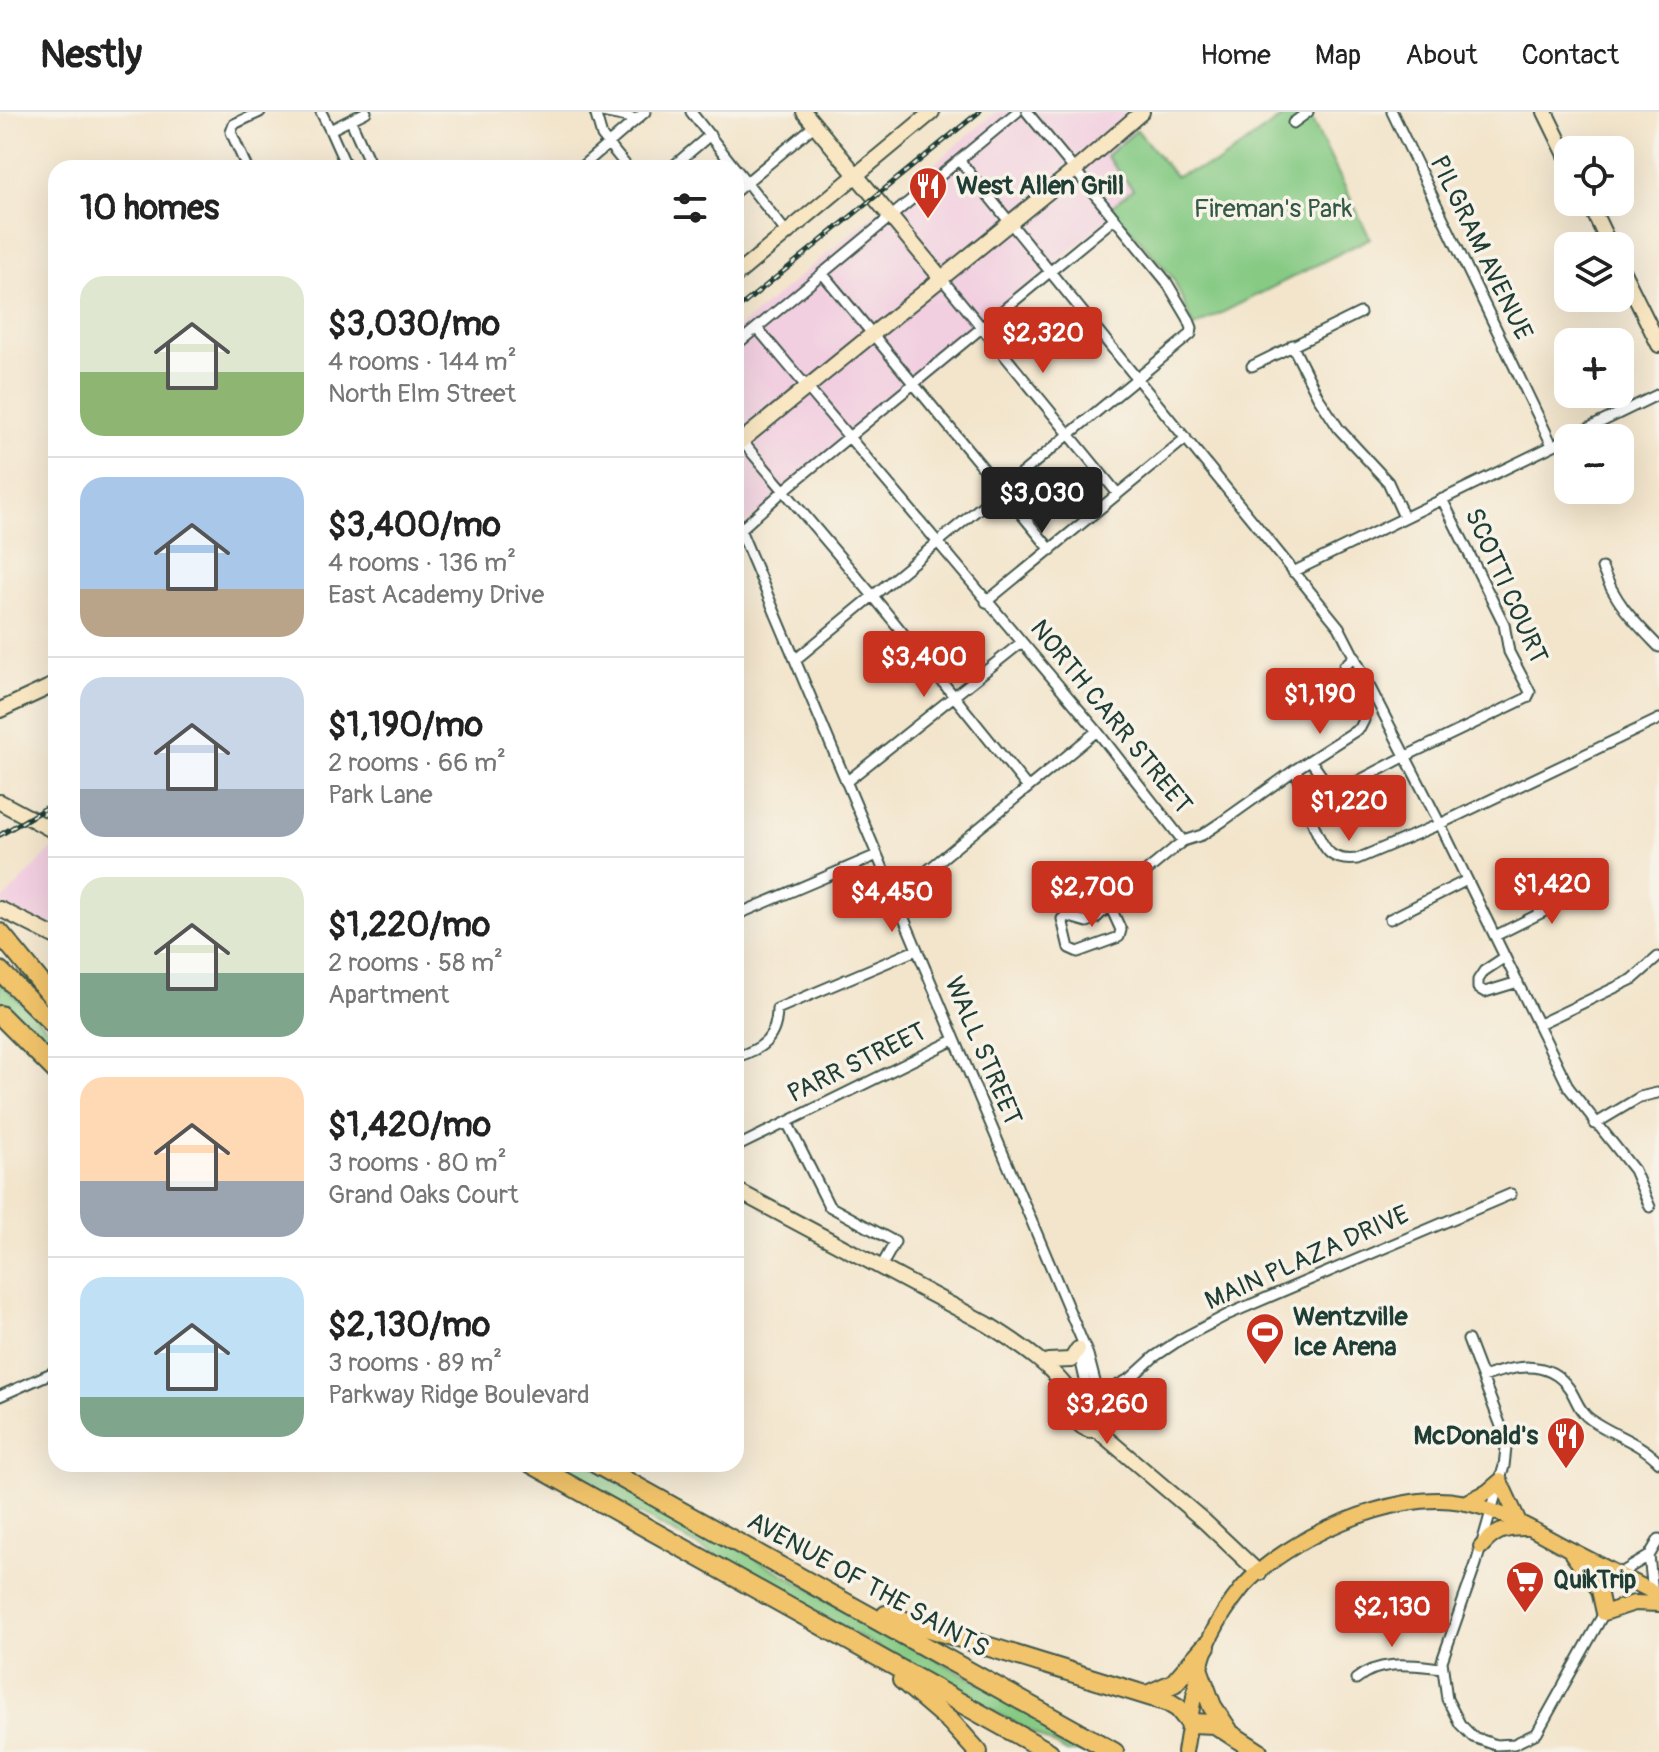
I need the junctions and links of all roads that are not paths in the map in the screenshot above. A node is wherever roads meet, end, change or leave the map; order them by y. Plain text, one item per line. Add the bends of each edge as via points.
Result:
1 (260, 112) edge
2 (321, 112) edge
3 (366, 112) edge
4 (595, 112) edge
5 (602, 112) edge
6 (645, 112) edge
7 (691, 112) edge
8 (804, 112) edge
9 (932, 112) edge
10 (1017, 112) edge
11 (1027, 112) edge
12 (1308, 112) edge
13 (1392, 112) edge
14 (1545, 112) edge
15 (1139, 113) edge
16 (637, 119) junction
17 (351, 121) junction
18 (1293, 123) dead end
19 (815, 125) junction
20 (330, 130) junction
21 (710, 135) junction
22 (1557, 136) edge
23 (607, 145) junction
24 (243, 160) edge
25 (343, 160) edge
26 (368, 160) edge
27 (589, 160) edge
28 (621, 160) edge
29 (680, 160) edge
30 (730, 160) edge
31 (960, 161) junction
32 (1075, 170) junction
33 (856, 177) junction
34 (744, 179) edge
35 (746, 182) junction
36 (892, 217) junction
37 (1114, 219) junction
38 (1009, 223) junction
39 (787, 233) junction
40 (744, 268) edge
41 (822, 273) junction
42 (1049, 273) junction
43 (942, 279) junction
44 (1634, 294) edge
45 (1360, 313) dead end
46 (983, 327) junction
47 (757, 328) junction
48 (874, 334) junction
49 (744, 339) edge
50 (1292, 345) junction
51 (1659, 345) edge
52 (1252, 366) dead end
53 (1138, 379) junction
54 (914, 384) junction
55 (807, 387) junction
56 (1659, 394) edge
57 (1070, 434) junction
58 (744, 435) edge
59 (849, 437) junction
60 (1186, 438) junction
61 (1552, 445) junction
62 (744, 447) edge
63 (1003, 489) junction
64 (782, 492) junction
65 (1118, 494) junction
66 (1442, 499) junction
67 (1404, 517) junction
68 (744, 522) edge
69 (936, 543) junction
70 (744, 544) edge
71 (1051, 550) junction
72 (1602, 568) dead end
73 (1293, 572) junction
74 (873, 596) junction
75 (986, 602) junction
76 (1022, 642) junction
77 (1659, 647) edge
78 (1355, 656) junction
79 (795, 660) junction
80 (48, 688) edge
81 (953, 696) junction
82 (0, 710) edge
83 (1659, 719) edge
84 (1097, 731) junction
85 (1404, 757) junction
86 (1311, 761) junction
87 (1296, 769) junction
88 (846, 782) junction
89 (1028, 788) junction
90 (1334, 794) junction
91 (0, 802) edge
92 (1307, 808) junction
93 (1440, 824) junction
94 (48, 828) edge
95 (1183, 841) junction
96 (877, 855) junction
97 (1578, 876) dead end
98 (1467, 880) junction
99 (894, 898) junction
100 (1110, 906) junction
101 (0, 909) edge
102 (744, 912) edge
103 (1390, 919) dead end
104 (0, 933) edge
105 (48, 933) edge
106 (1495, 936) junction
107 (916, 950) junction
108 (1505, 957) junction
109 (1658, 957) edge
110 (0, 971) edge
111 (1518, 982) junction
112 (48, 991) edge
113 (0, 1015) edge
114 (48, 1019) edge
115 (1539, 1024) junction
116 (954, 1040) junction
117 (744, 1054) edge
118 (48, 1063) edge
119 (1657, 1093) dead end
120 (787, 1122) junction
121 (1595, 1124) junction
122 (744, 1143) edge
123 (744, 1194) edge
124 (1511, 1194) dead end
125 (1650, 1207) dead end
126 (881, 1267) junction
127 (1468, 1340) dead end
128 (1077, 1341) junction
129 (1042, 1359) junction
130 (48, 1375) edge
131 (1483, 1377) junction
132 (1131, 1378) junction
133 (1090, 1395) junction
134 (0, 1396) edge
135 (1112, 1412) junction
136 (1097, 1430) junction
137 (1659, 1462) edge
138 (546, 1472) edge
139 (610, 1472) edge
140 (1500, 1481) junction
141 (1181, 1501) junction
142 (1465, 1503) junction
143 (1491, 1511) junction
144 (1525, 1525) junction
145 (1659, 1539) edge
146 (1481, 1547) junction
147 (1567, 1548) junction
148 (1649, 1556) junction
149 (1259, 1573) junction
150 (1619, 1574) junction
151 (835, 1597) junction
152 (1657, 1597) edge
153 (1604, 1613) junction
154 (1206, 1646) junction
155 (870, 1652) junction
156 (1442, 1668) junction
157 (1199, 1671) junction
158 (1356, 1679) dead end
159 (1147, 1695) junction
160 (1190, 1723) junction
161 (1230, 1732) junction
162 (978, 1752) edge
163 (1049, 1752) edge
164 (1114, 1752) edge
165 (1185, 1752) edge
166 (1258, 1752) edge

1 - 24 street via 234,124 231,132
2 - 20 street
3 - 17 street
4 - 23 street
5 - 16 street
6 - 16 street
7 - 21 street
8 - 19 main road
9 - 33 main road
10 - 31 street
11 - 32 street
12 - 18 street
13 - 61 street, PILGRAM AVENUE
14 - 22 main road
15 - 32 main road
16 - 23 street
17 - 20 street
17 - 26 street
19 - 33 main road
19 - 35 street
20 - 25 street
21 - 29 street
21 - 30 street
23 - 27 street
23 - 28 street
31 - 36 street
31 - 38 street
32 - 37 street
32 - 38 main road
33 - 36 main road
33 - 39 main road
34 - 35 street
35 - 39 street
36 - 41 street
36 - 43 main road
37 - 42 street
37 - 53 street via 1166,281 1192,328 1187,339
38 - 42 street
38 - 43 main road
39 - 40 main road
41 - 47 street
41 - 48 street
42 - 46 street
42 - 53 street
43 - 46 street
43 - 48 main road
44 - 51 main road
45 - 50 street
46 - 54 street
46 - 57 street
47 - 49 street
47 - 55 street, NORTH CARR STREET
48 - 54 street
48 - 55 main road
50 - 52 street
50 - 67 street via 1318,397 1339,429 1388,482
53 - 57 street
53 - 60 street
54 - 59 street
54 - 63 street
55 - 58 main road
55 - 59 street, NORTH CARR STREET
56 - 61 street
57 - 63 street
57 - 65 street
59 - 64 street
59 - 69 street, NORTH CARR STREET
60 - 65 street
60 - 73 street
61 - 66 street
62 - 64 street
63 - 69 street
63 - 71 street
64 - 68 street
64 - 74 street
65 - 71 street
66 - 67 street
66 - 85 street, SCOTTI COURT via 1504,624 1509,652 1530,692
67 - 73 street
69 - 74 street
69 - 75 street, NORTH CARR STREET
70 - 79 street, WALL STREET
71 - 75 street
72 - 77 street via 1624,612
73 - 78 street via 1339,627
74 - 79 street
74 - 81 street
75 - 76 street, NORTH CARR STREET
76 - 81 street
76 - 84 street, NORTH CARR STREET
78 - 85 street
78 - 86 street via 1344,666 1344,676 1364,720
79 - 88 street, WALL STREET
80 - 82 main road
81 - 88 street
81 - 89 street
83 - 93 street
84 - 89 street
84 - 95 street, NORTH CARR STREET
85 - 90 street
85 - 93 street
86 - 87 street
86 - 90 street
87 - 92 street
87 - 95 street via 1202,835
88 - 96 street, WALL STREET
89 - 99 street
90 - 92 street
91 - 94 main road
92 - 93 street via 1328,852 1346,860
93 - 98 street
95 - 100 street
96 - 99 street, WALL STREET
96 - 102 street
97 - 106 street via 1553,907
98 - 103 street
98 - 106 street
99 - 107 street, WALL STREET
100 - 100 street via 1119,937 1078,952 1069,948 1062,919 1087,922
101 - 105 main road
104 - 112 highway
106 - 108 street
107 - 116 street, WALL STREET
107 - 117 street via 777,1009 777,1027 759,1048
108 - 111 street
108 - 111 street via 1484,971 1478,988 1485,992
109 - 115 street via 1633,979
110 - 114 highway
111 - 115 street
113 - 118 highway
115 - 121 street via 1569,1088
116 - 120 street, PARR STREET
116 - 128 street, WALL STREET
119 - 121 street via 1640,1097
120 - 122 street, PARR STREET
120 - 126 street via 829,1206 895,1242
121 - 125 street via 1634,1170
123 - 126 main road
124 - 132 street, MAIN PLAZA DRIVE via 1229,1314 1181,1339
126 - 129 main road
127 - 131 street
128 - 129 main road via 1071,1360
128 - 133 street, WALL STREET via 1088,1355
129 - 133 main road
130 - 134 street
131 - 137 street via 1520,1366 1549,1371 1569,1388 1585,1416
131 - 140 street via 1504,1434
132 - 133 street, MAIN PLAZA DRIVE
132 - 135 street, MAIN PLAZA DRIVE
133 - 135 main road
133 - 136 main road via 1074,1411 1081,1426
135 - 136 main road
135 - 141 main road via 1119,1436
136 - 141 main road
138 - 155 highway
139 - 151 highway, AVENUE OF THE SAINTS
140 - 142 main road
140 - 143 street
140 - 144 main road
141 - 149 main road
142 - 143 main road
142 - 149 main road via 1434,1499 1368,1511 1296,1547
143 - 144 main road
143 - 146 street
144 - 146 main road via 1491,1535
144 - 147 main road
145 - 148 street
146 - 156 street
147 - 150 main road
147 - 153 main road via 1599,1590
148 - 150 street
148 - 152 street
149 - 154 main road via 1230,1605
150 - 152 main road
151 - 159 highway
151 - 164 highway, AVENUE OF THE SAINTS
152 - 153 main road
153 - 156 street via 1537,1733 1514,1744 1484,1742 1460,1724 1450,1709
154 - 157 main road
154 - 159 highway via 1174,1683
155 - 162 highway
155 - 163 highway
156 - 158 street via 1381,1666
157 - 160 main road
157 - 161 highway via 1212,1706
159 - 160 highway via 1178,1708
160 - 161 highway via 1208,1722
160 - 165 main road
161 - 166 highway

